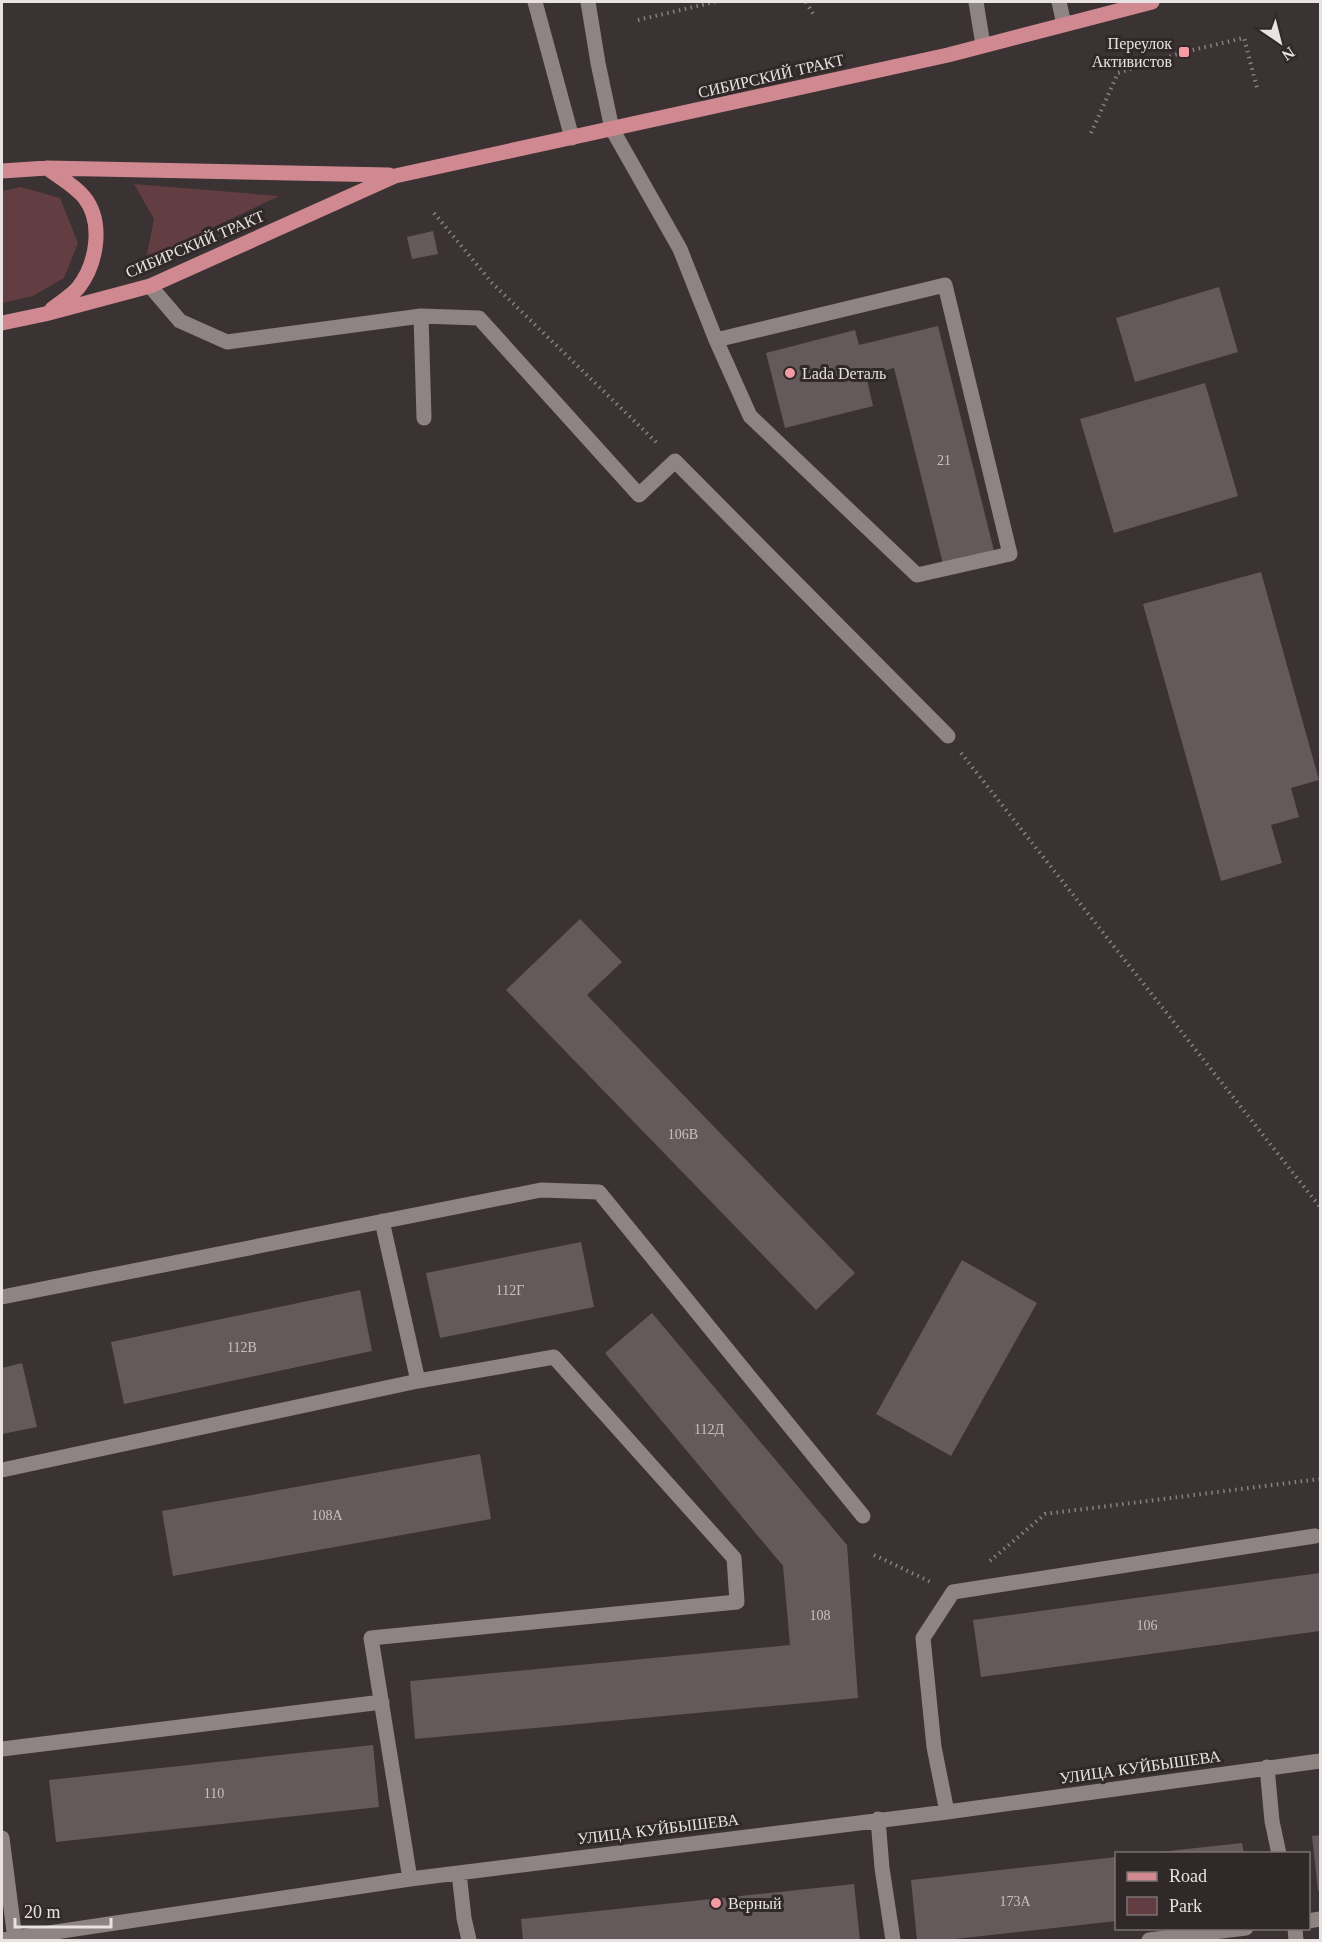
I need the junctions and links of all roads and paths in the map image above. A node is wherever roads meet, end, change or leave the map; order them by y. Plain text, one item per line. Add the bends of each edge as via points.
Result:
1 (536, 2) edge
2 (588, 2) edge
3 (715, 2) edge
4 (806, 2) edge
5 (976, 2) edge
6 (1059, 2) edge
7 (1152, 2) edge
8 (815, 17) dead end
9 (638, 20) dead end
10 (1064, 24) junction
11 (983, 45) junction
12 (1257, 88) dead end
13 (612, 129) junction
14 (1091, 133) dead end
15 (572, 138) junction
16 (47, 168) junction
17 (2, 171) edge
18 (395, 176) junction
19 (434, 213) dead end
20 (150, 286) junction
21 (45, 314) junction
22 (421, 316) junction
23 (2, 323) edge
24 (716, 340) junction
25 (424, 417) dead end
26 (675, 461) junction
27 (948, 736) joint
28 (1320, 1207) edge
29 (381, 1221) junction
30 (2, 1297) edge
31 (418, 1381) junction
32 (2, 1470) edge
33 (1320, 1479) edge
34 (863, 1516) dead end
35 (1315, 1536) dead end
36 (874, 1555) dead end
37 (986, 1564) dead end
38 (953, 1592) junction
39 (382, 1702) junction
40 (2, 1749) edge
41 (1320, 1761) edge
42 (1267, 1767) junction
43 (946, 1812) junction
44 (878, 1819) junction
45 (2, 1838) edge
46 (1279, 1852) edge
47 (459, 1873) junction
48 (410, 1879) junction
49 (1238, 1930) edge
50 (8, 1939) edge
51 (469, 1941) edge
52 (893, 1941) edge
53 (1149, 1941) edge

1 - 15 street
2 - 13 street
3 - 9 path
4 - 8 path
5 - 11 street
6 - 10 street
7 - 10 main road, СИБИРСКИЙ ТРАКТ
10 - 11 main road, СИБИРСКИЙ ТРАКТ
11 - 13 main road, СИБИРСКИЙ ТРАКТ
12 - 14 path via 1244,38 1184,52 1118,73
13 - 15 main road, СИБИРСКИЙ ТРАКТ
13 - 24 street via 680,249
15 - 18 main road, СИБИРСКИЙ ТРАКТ
16 - 17 main road, СИБИРСКИЙ ТРАКТ
16 - 18 main road, СИБИРСКИЙ ТРАКТ
16 - 21 main road via 84,198 98,234 79,287
18 - 20 main road, СИБИРСКИЙ ТРАКТ
19 - 26 path via 492,283
20 - 21 main road, СИБИРСКИЙ ТРАКТ
20 - 22 street via 180,321 227,342
21 - 23 main road, СИБИРСКИЙ ТРАКТ
22 - 25 street
22 - 26 street via 479,318 639,495
24 - 24 street via 750,416 917,576 1010,554 945,285
26 - 27 street
27 - 28 path
29 - 30 street
29 - 31 street
29 - 34 street via 541,1190 599,1192
31 - 32 street
31 - 39 street via 554,1357 734,1558 737,1602 371,1638
33 - 37 path via 1045,1514
35 - 38 street
36 - 38 path
38 - 43 street via 922,1638 934,1747
39 - 40 street
39 - 48 street
41 - 42 street, УЛИЦА КУЙБЫШЕВА
42 - 43 street, УЛИЦА КУЙБЫШЕВА
42 - 46 street
43 - 44 street, УЛИЦА КУЙБЫШЕВА
44 - 47 street, УЛИЦА КУЙБЫШЕВА
44 - 52 street
45 - 50 street
47 - 48 street, УЛИЦА КУЙБЫШЕВА
47 - 51 street
48 - 50 street, УЛИЦА КУЙБЫШЕВА
49 - 53 street

